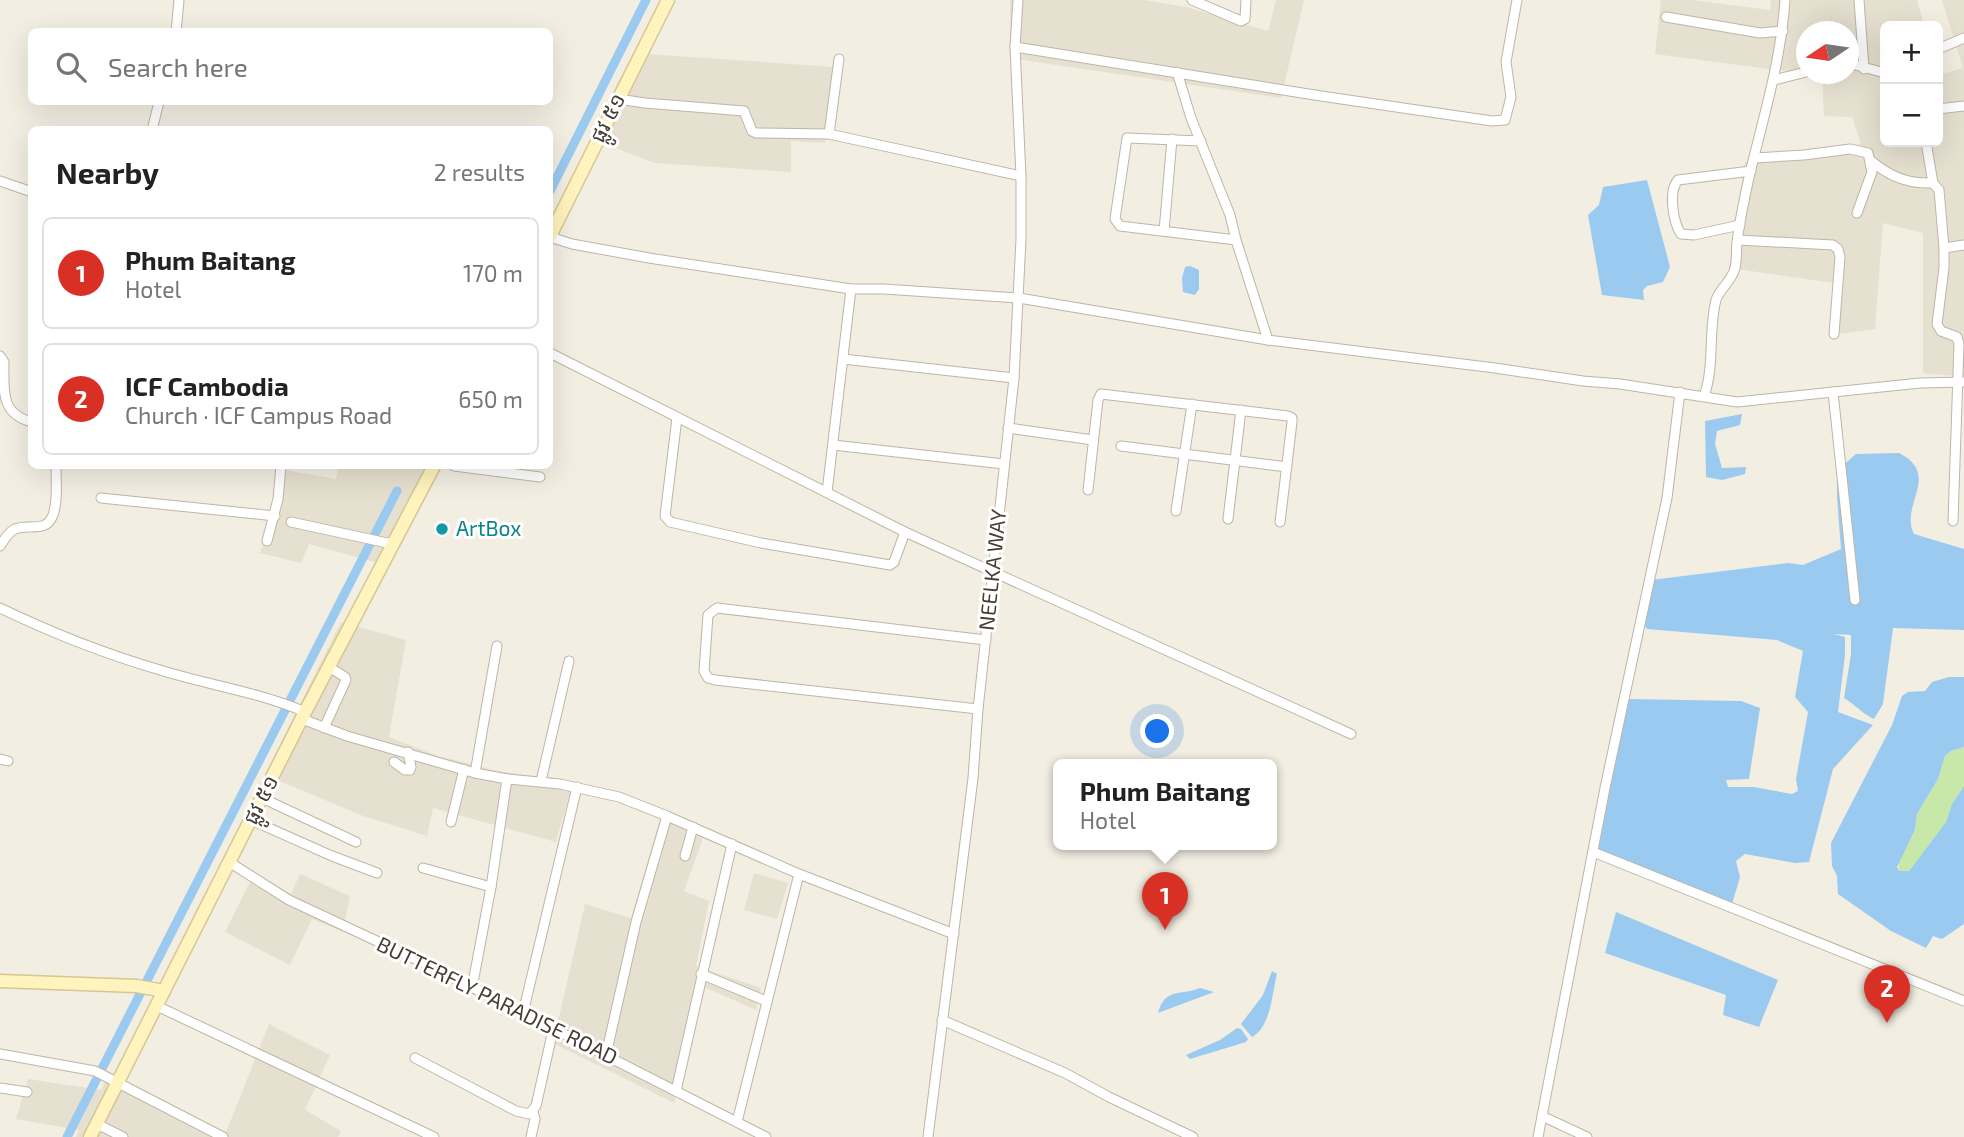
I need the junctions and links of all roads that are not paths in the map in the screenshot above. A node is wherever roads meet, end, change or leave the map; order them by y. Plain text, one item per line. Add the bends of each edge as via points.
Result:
1 (179, 0) edge
2 (668, 0) edge
3 (1018, 0) edge
4 (1192, 0) edge
5 (1245, 0) edge
6 (1517, 0) edge
7 (1785, 0) edge
8 (1859, 0) edge
9 (1666, 18) dead end
10 (176, 28) edge
11 (1783, 32) junction
12 (1964, 38) edge
13 (1015, 47) junction
14 (1943, 47) edge
15 (839, 58) dead end
16 (1859, 67) edge
17 (1864, 69) junction
18 (1177, 72) junction
19 (1880, 72) edge
20 (1796, 75) edge
21 (1774, 80) junction
22 (618, 99) junction
23 (158, 105) edge
24 (1964, 106) edge
25 (1943, 108) edge
26 (153, 126) edge
27 (829, 134) junction
28 (1172, 139) junction
29 (1201, 141) junction
30 (1927, 147) edge
31 (1755, 158) junction
32 (1870, 160) junction
33 (1751, 171) junction
34 (1021, 176) junction
35 (0, 181) edge
36 (1933, 183) junction
37 (28, 191) edge
38 (1857, 213) dead end
39 (1740, 225) junction
40 (553, 231) edge
41 (1164, 231) junction
42 (553, 238) edge
43 (1236, 240) junction
44 (1738, 240) junction
45 (1964, 245) edge
46 (1944, 248) junction
47 (851, 289) junction
48 (1019, 299) junction
49 (1834, 334) dead end
50 (1268, 340) junction
51 (553, 355) edge
52 (0, 356) edge
53 (843, 359) junction
54 (1014, 378) junction
55 (1961, 382) edge
56 (1680, 392) junction
57 (1833, 392) junction
58 (1704, 396) junction
59 (1192, 404) junction
60 (1241, 410) junction
61 (677, 418) junction
62 (28, 421) edge
63 (1009, 428) junction
64 (1093, 440) junction
65 (833, 445) junction
66 (1121, 446) dead end
67 (1184, 454) junction
68 (1236, 460) junction
69 (1004, 464) junction
70 (1287, 467) junction
71 (56, 469) edge
72 (281, 469) edge
73 (429, 469) edge
74 (478, 469) edge
75 (540, 477) dead end
76 (1088, 490) dead end
77 (827, 492) junction
78 (101, 498) dead end
79 (1176, 512) dead end
80 (275, 516) junction
81 (1228, 519) dead end
82 (1953, 521) dead end
83 (292, 522) dead end
84 (1280, 523) dead end
85 (905, 532) junction
86 (267, 541) dead end
87 (388, 543) junction
88 (0, 546) edge
89 (994, 574) junction
90 (1855, 600) dead end
91 (0, 608) edge
92 (986, 640) junction
93 (497, 646) dead end
94 (569, 661) dead end
95 (336, 671) junction
96 (978, 709) junction
97 (309, 719) junction
98 (1351, 734) dead end
99 (408, 752) junction
100 (394, 762) dead end
101 (464, 769) junction
102 (475, 772) junction
103 (507, 779) junction
104 (541, 781) junction
105 (577, 787) junction
106 (270, 801) junction
107 (667, 816) junction
108 (451, 822) dead end
109 (259, 824) junction
110 (693, 827) junction
111 (356, 842) dead end
112 (732, 844) junction
113 (1593, 852) junction
114 (685, 856) dead end
115 (238, 868) junction
116 (423, 868) dead end
117 (377, 873) dead end
118 (799, 874) junction
119 (491, 887) junction
120 (954, 934) junction
121 (701, 974) junction
122 (0, 981) edge
123 (472, 988) junction
124 (164, 991) junction
125 (766, 1001) junction
126 (1964, 1001) edge
127 (157, 1006) junction
128 (523, 1013) junction
129 (942, 1020) junction
130 (553, 1030) junction
131 (0, 1054) edge
132 (606, 1055) junction
133 (415, 1058) dead end
134 (114, 1080) junction
135 (0, 1088) edge
136 (676, 1091) junction
137 (27, 1092) dead end
138 (533, 1111) junction
139 (1544, 1117) junction
140 (737, 1122) junction
141 (97, 1124) junction
142 (90, 1137) edge
143 (123, 1137) edge
144 (223, 1137) edge
145 (434, 1137) edge
146 (531, 1137) edge
147 (766, 1137) edge
148 (928, 1137) edge
149 (1193, 1137) edge
150 (1538, 1137) edge
151 (1587, 1137) edge

1 - 10 street
2 - 22 main road, ផ្លូវ ៥១
3 - 13 street, NEELKA WAY
4 - 5 street via 1241,21 1245,19
6 - 18 street via 1506,62 1511,97 1505,120
7 - 11 street
8 - 17 street
9 - 11 street via 1760,33
11 - 21 street
12 - 14 street
13 - 18 street
13 - 34 street, NEELKA WAY
15 - 27 street
16 - 17 street
17 - 19 street
18 - 29 street
20 - 21 street
21 - 31 street
22 - 27 street via 744,111 752,131 760,134
22 - 40 main road, ផ្លូវ ៥១
23 - 26 street
24 - 25 street
27 - 34 street
28 - 29 street
28 - 41 street
28 - 41 street via 1126,138 1115,219 1120,226
29 - 43 street
30 - 36 street
31 - 32 street via 1850,149 1868,153
31 - 33 street
32 - 36 street via 1889,175
32 - 38 street via 1872,172
33 - 39 street
33 - 39 street via 1678,180 1673,188 1681,234
34 - 48 street, NEELKA WAY
35 - 37 street
36 - 46 street via 1939,190
39 - 44 street
41 - 43 street
42 - 47 street via 649,258
43 - 50 street
44 - 49 street via 1833,245 1838,249
44 - 58 street via 1733,275 1717,299
45 - 46 street
46 - 55 street via 1937,324 1941,331 1957,337
47 - 48 street
47 - 53 street
48 - 50 street
48 - 54 street, NEELKA WAY
50 - 56 street
51 - 61 street
52 - 62 street via 6,405
53 - 54 street
53 - 65 street
54 - 63 street, NEELKA WAY
55 - 57 street
55 - 82 street
56 - 58 street
56 - 113 street via 1667,498
57 - 58 street via 1737,402
57 - 90 street
59 - 60 street
59 - 64 street via 1101,394
59 - 67 street
60 - 68 street
60 - 70 street via 1292,418
61 - 77 street
61 - 85 street via 665,516 670,522 890,565
63 - 64 street
63 - 69 street, NEELKA WAY
64 - 76 street
65 - 69 street
65 - 77 street
66 - 67 street
67 - 68 street
67 - 79 street
68 - 70 street
68 - 81 street
69 - 89 street, NEELKA WAY
70 - 84 street
71 - 88 street via 50,522 18,528
72 - 80 street
73 - 87 main road, ផ្លូវ ៥១
74 - 75 street
77 - 85 street
78 - 80 street
80 - 86 street
83 - 87 street
85 - 89 street
87 - 95 main road, ផ្លូវ ៥១
89 - 92 street, NEELKA WAY
89 - 98 street
91 - 97 street via 42,629 125,659 282,702
92 - 96 street, NEELKA WAY
92 - 96 street via 717,608 708,615 704,671 708,678
93 - 102 street
94 - 104 street
95 - 97 main road, ផ្លូវ ៥១
95 - 97 street via 346,678 346,684
96 - 120 street, NEELKA WAY
97 - 99 street
97 - 106 main road, ផ្លូវ ៥១
99 - 100 street via 410,771
99 - 101 street
101 - 102 street
101 - 108 street
102 - 103 street
103 - 104 street
103 - 119 street
104 - 105 street
105 - 107 street
105 - 128 street
106 - 109 main road, ផ្លូវ ៥១
106 - 111 street
107 - 110 street
107 - 132 street via 636,922
109 - 115 main road, ផ្លូវ ៥១
109 - 117 street
110 - 112 street
110 - 114 street
112 - 118 street
112 - 121 street
113 - 126 street
113 - 139 street
115 - 123 street, BUTTERFLY PARADISE ROAD via 305,908
115 - 124 main road, ផ្លូវ ៥១
116 - 119 street
118 - 120 street
118 - 125 street
119 - 123 street
120 - 129 street, NEELKA WAY
121 - 125 street
121 - 136 street
122 - 124 main road via 143,986
123 - 128 street, BUTTERFLY PARADISE ROAD
124 - 127 main road, ផ្លូវ ៥១
125 - 140 street
127 - 134 main road, ផ្លូវ ៥១
127 - 145 street
128 - 130 street, BUTTERFLY PARADISE ROAD
129 - 148 street, NEELKA WAY
129 - 149 street via 1065,1073
130 - 132 street, BUTTERFLY PARADISE ROAD
130 - 138 street
131 - 134 street via 95,1071
132 - 136 street, BUTTERFLY PARADISE ROAD
133 - 138 street via 516,1111
134 - 141 main road, ផ្លូវ ៥១
134 - 144 street
135 - 137 street
136 - 140 street, BUTTERFLY PARADISE ROAD
138 - 146 street
139 - 150 street
139 - 151 street
140 - 147 street, BUTTERFLY PARADISE ROAD
141 - 142 main road, ផ្លូវ ៥១
141 - 143 street

